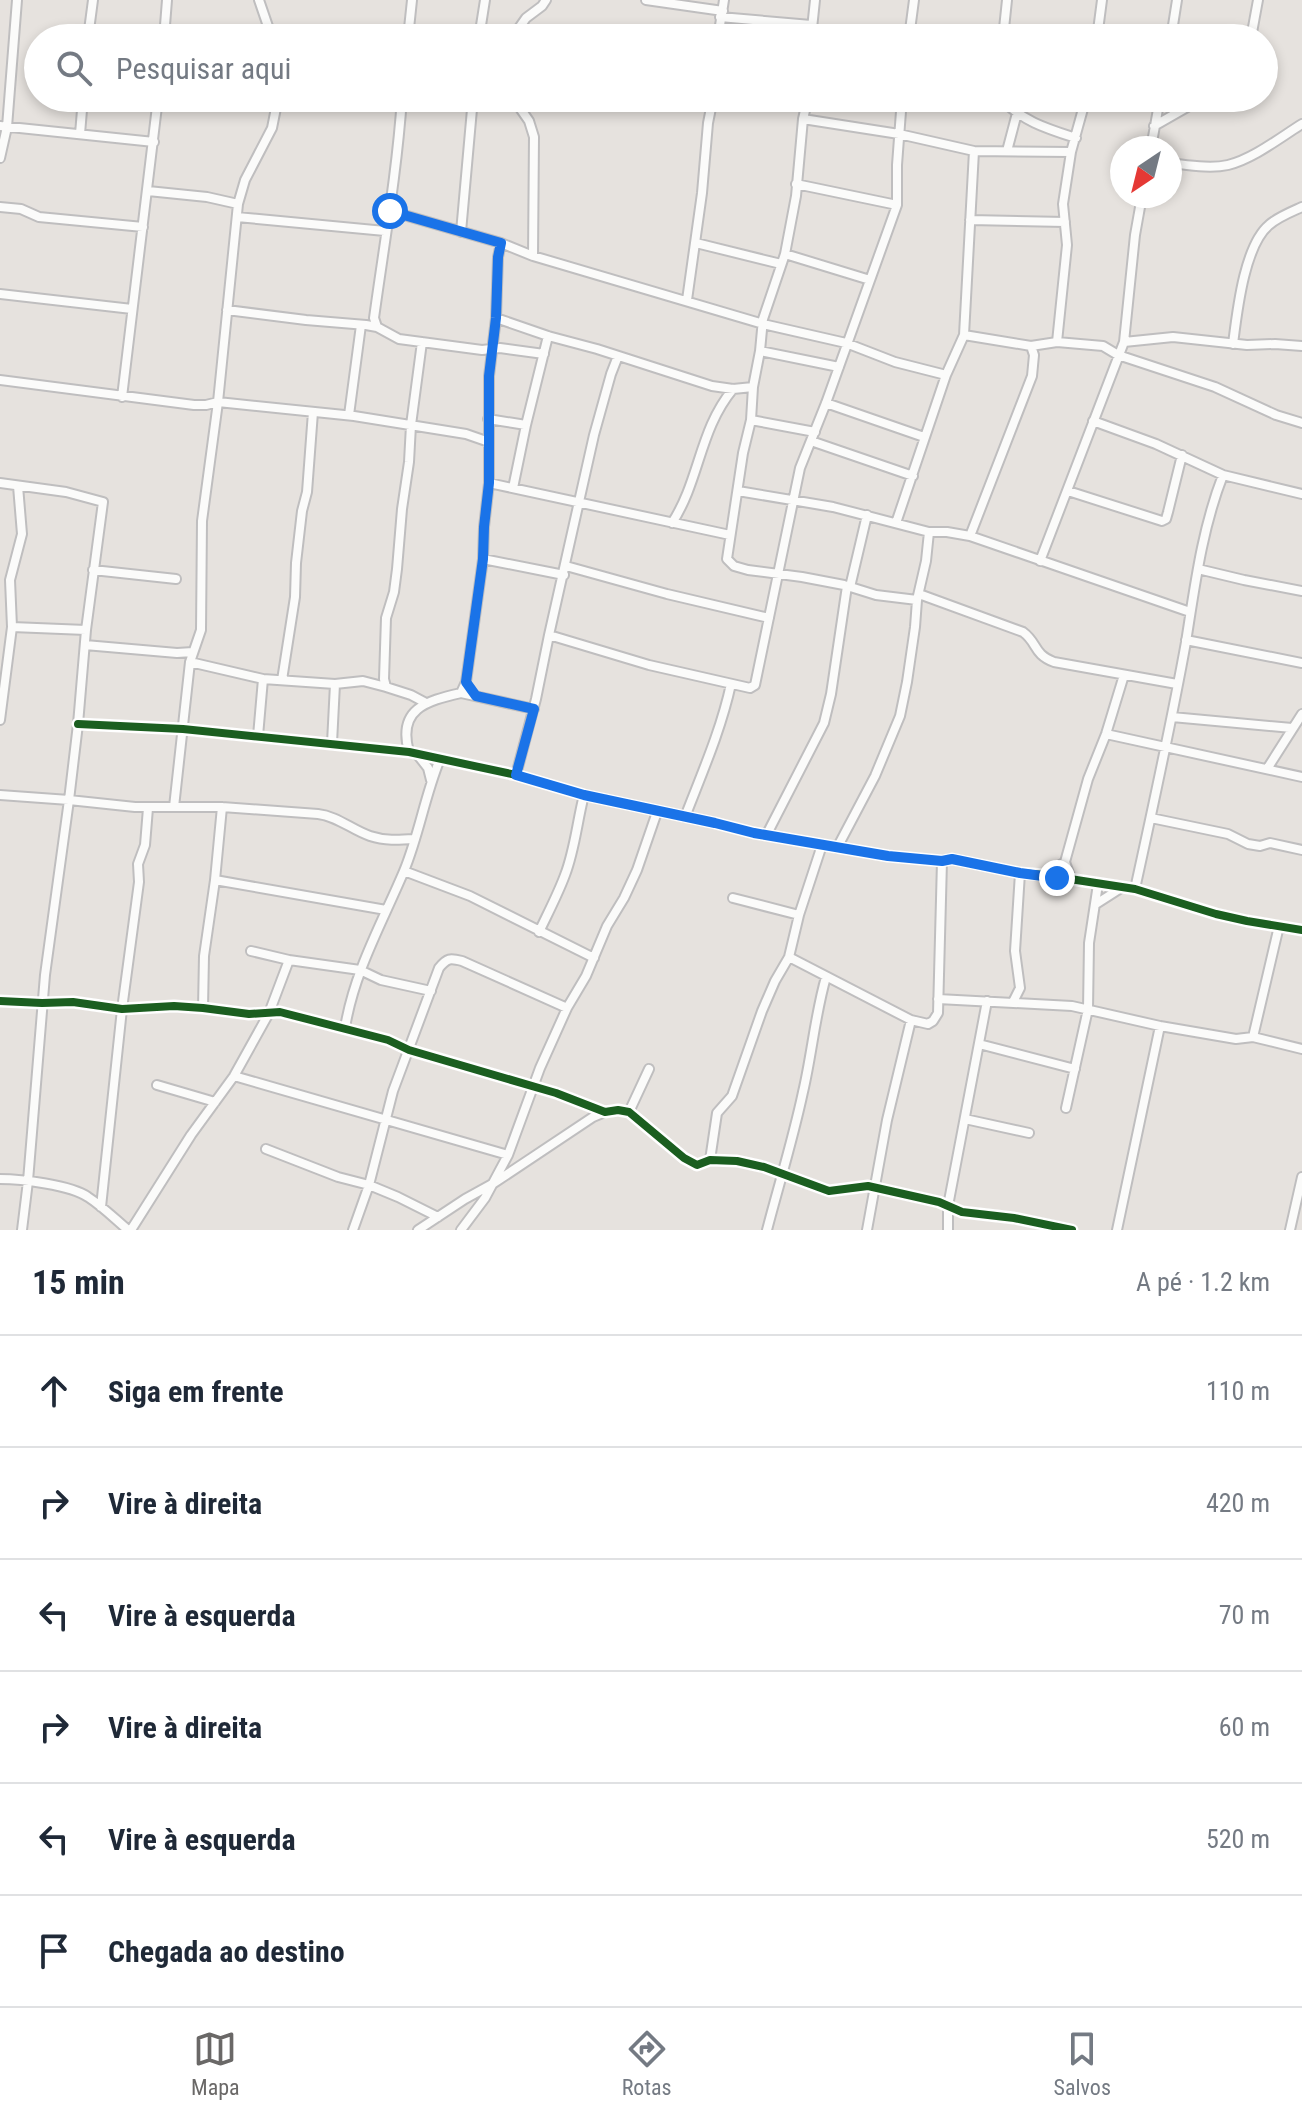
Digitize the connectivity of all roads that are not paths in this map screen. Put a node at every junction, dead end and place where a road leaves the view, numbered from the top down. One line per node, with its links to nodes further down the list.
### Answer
1 (17, 0): 47 (street)
2 (93, 0): 17 (street)
3 (167, 0): 18 (street)
4 (259, 0): 19 (street)
5 (412, 0): 20 (street)
6 (485, 0): 21 (street)
7 (546, 0): 22 (street)
8 (646, 0): 16 (street)
9 (724, 0): 16 (street)
10 (815, 0): 25 (street)
11 (914, 0): 26 (street)
12 (1007, 0): 27 (street)
13 (1102, 0): 28 (street)
14 (1177, 0): 29 (street)
15 (1258, 0): 30 (street)
16 (722, 14): 23 (street); 24 (street)
17 (90, 24)
18 (165, 24)
19 (267, 24)
20 (409, 24)
21 (481, 24)
22 (522, 24)
23 (720, 24)
24 (803, 24)
25 (811, 24)
26 (911, 24)
27 (1004, 24)
28 (1099, 24)
29 (1173, 24)
30 (1254, 24)
31 (82, 112): 48 (street)
32 (157, 112): 52 (street)
33 (275, 112): 60 (street)
34 (401, 112): 65 (street)
35 (472, 112): 71 (street)
36 (523, 112): 75 (street)
37 (710, 112): 73 (street)
38 (805, 112): 44 (street)
39 (901, 112): 49 (street)
40 (1082, 112): 51 (street)
41 (1157, 112): 46 (street)
42 (1178, 112): 46 (street)
43 (1017, 113): 51 (street); 54 (street)
44 (803, 119): 49 (street); 58 (street)
45 (1302, 124): 57 (street)
46 (1154, 126): 50 (street)
47 (3, 127): 48 (street); 56 (street)
48 (80, 134): 52 (street)
49 (899, 134): 53 (street); 61 (street)
50 (1153, 136)
51 (1076, 138): 55 (street)
52 (154, 142): 59 (street)
53 (974, 151): 54 (street); 67 (street)
54 (1007, 151): 55 (street)
55 (1071, 152): 68 (street)
56 (0, 158)
57 (1182, 164)
58 (796, 184): 61 (street); 74 (street)
59 (148, 191): 60 (street); 69 (street)
60 (238, 204): 66 (street)
61 (897, 205): 77 (street)
62 (0, 207): 69 (street)
63 (1302, 207): 91 (street)
64 (1140, 208): 89 (street)
65 (390, 211): 70 (street); 71 (street)
66 (237, 217): 70 (street); 81 (street)
67 (970, 220): 68 (street); 85 (street)
68 (1065, 222): 88 (street)
69 (143, 227): 80 (street)
70 (385, 231): 83 (street)
71 (461, 232): 72 (street)
72 (501, 243): 75 (street); 82 (street)
73 (696, 243): 76 (street); 79 (street)
74 (785, 254): 76 (street); 77 (street)
75 (533, 256): 79 (street)
76 (781, 264): 84 (street)
77 (870, 280): 90 (street)
78 (0, 294): 80 (street)
79 (687, 300): 84 (street)
80 (132, 309): 104 (street)
81 (227, 310): 83 (street); 105 (street)
82 (496, 318): 86 (street); 94 (street)
83 (370, 324): 87 (street); 108 (street)
84 (763, 324): 90 (street); 95 (street)
85 (964, 335): 92 (street); 100 (street)
86 (548, 336): 96 (street); 98 (street)
87 (422, 342): 94 (street); 113 (street)
88 (1057, 342): 92 (street); 97 (street)
89 (1124, 342): 91 (street); 97 (street)
90 (846, 343): 99 (street); 100 (street)
91 (1233, 344): 93 (street)
92 (1031, 346): 136 (street)
93 (1302, 346)
94 (491, 350): 96 (street); 111 (street)
95 (760, 351): 99 (street); 102 (street)
96 (544, 354): 114 (street)
97 (1118, 355): 110 (street); 112 (street)
98 (618, 356): 103 (street); 130 (street)
99 (839, 367): 106 (street)
100 (946, 375): 117 (street)
101 (0, 380): 104 (street)
102 (753, 387): 103 (street); 109 (street)
103 (733, 389): 132 (street)
104 (122, 397): 105 (street)
105 (218, 402): 107 (street); 154 (street)
106 (826, 403): 116 (street); 117 (street)
107 (313, 412): 108 (street); 159 (street)
108 (349, 415): 113 (street)
109 (751, 420): 116 (street); 126 (street)
110 (1093, 421): 119 (street); 127 (street)
111 (488, 423): 114 (street); 115 (street); 118 (street)
112 (1302, 423)
113 (411, 425): 115 (street); 164 (street)
114 (526, 425): 125 (street)
115 (466, 434): 118 (street)
116 (813, 436): 121 (street); 129 (street)
117 (924, 437): 121 (street)
118 (489, 442): 123 (street)
119 (1182, 455): 120 (street); 127 (street)
120 (1223, 475): 128 (street); 139 (street)
121 (913, 476): 133 (street)
122 (0, 483): 124 (street)
123 (489, 483): 125 (street); 137 (street)
124 (18, 486): 140 (street); 149 (street)
125 (513, 488): 130 (street)
126 (738, 491): 129 (street); 135 (street)
127 (1068, 491): 138 (street)
128 (1302, 494)
129 (794, 500): 131 (street); 142 (street)
130 (580, 501): 132 (street); 141 (street)
131 (867, 515): 133 (street); 144 (street)
132 (672, 523): 135 (street)
133 (896, 523): 134 (street)
134 (929, 532): 136 (street); 146 (street)
135 (730, 535): 142 (street)
136 (970, 536): 138 (street)
137 (483, 559): 141 (street); 160 (street)
138 (1040, 561): 147 (street)
139 (1198, 569): 145 (street); 147 (street)
140 (93, 570): 143 (street); 150 (street)
141 (565, 570): 148 (street); 151 (street)
142 (778, 575): 144 (street); 148 (street)
143 (176, 579)
144 (848, 586): 146 (street); 197 (street)
145 (1302, 591)
146 (918, 597): 157 (street); 200 (street)
147 (1190, 612): 152 (street)
148 (769, 618): 162 (street)
149 (12, 627): 150 (street); 169 (street)
150 (86, 630): 153 (street)
151 (549, 635): 162 (street); 170 (street)
152 (1186, 640): 156 (street); 163 (street)
153 (85, 645): 154 (street); 175 (street)
154 (193, 652): 155 (street)
155 (190, 662): 158 (street); 177 (street)
156 (1302, 663)
157 (1124, 675): 163 (street); 178 (street)
158 (263, 679): 159 (street); 179 (street)
159 (282, 680): 161 (street)
160 (466, 682): 165 (street); 167 (street)
161 (335, 684): 164 (street); 180 (street)
162 (731, 684): 195 (street)
163 (1177, 684): 173 (street)
164 (386, 687): 166 (street)
165 (461, 693): 167 (street); 168 (street)
166 (411, 695): 168 (street); 171 (street)
167 (476, 696): 170 (street)
168 (426, 703): 171 (street)
169 (1, 709): 174 (street)
170 (534, 709): 185 (street)
171 (414, 710): 182 (street)
172 (1302, 714): 176 (street)
173 (1172, 717): 176 (street); 181 (street)
174 (0, 720)
175 (78, 724): 177 (street); 190 (street)
176 (1292, 728): 184 (street)
177 (183, 729): 179 (street); 191 (street)
178 (1106, 734): 181 (street); 203 (street)
179 (258, 736): 180 (street)
180 (332, 743): 182 (street)
181 (1165, 748): 184 (street); 196 (street)
182 (413, 753): 183 (street); 187 (street)
183 (440, 759): 185 (street); 187 (street)
184 (1267, 769): 186 (street)
185 (516, 775): 189 (street)
186 (1302, 777)
187 (431, 781): 198 (street)
188 (0, 795): 190 (street)
189 (584, 795): 194 (street); 218 (street)
190 (69, 800): 193 (street); 230 (street)
191 (174, 807): 192 (street); 193 (street)
192 (222, 807): 198 (street); 208 (street)
193 (148, 808): 233 (street)
194 (657, 812): 195 (street); 221 (street)
195 (685, 817): 197 (street)
196 (1151, 818): 201 (street); 211 (street)
197 (767, 834): 199 (street)
198 (415, 839): 204 (street)
199 (822, 845): 200 (street); 215 (street)
200 (837, 848): 202 (street)
201 (1302, 850)
202 (942, 861): 205 (street); 226 (street)
203 (1065, 862): 206 (street); 207 (street)
204 (404, 871): 214 (street); 218 (street)
205 (1020, 873): 206 (street); 229 (street)
206 (1044, 875): 207 (street)
207 (1071, 879): 209 (street)
208 (215, 880): 214 (street); 231 (street)
209 (1098, 884): 210 (street); 213 (street)
210 (1122, 888): 211 (street); 213 (street)
211 (1135, 889): 216 (street)
212 (733, 898): 215 (street)
213 (1096, 904): 234 (street)
214 (386, 910): 223 (street)
215 (799, 915): 220 (street)
216 (1279, 926): 217 (street); 241 (street)
217 (1302, 930)
218 (539, 932): 221 (street)
219 (251, 951): 222 (street)
220 (789, 957): 224 (street); 259 (street)
221 (594, 958): 232 (street)
222 (289, 960): 223 (street); 235 (street)
223 (360, 970): 225 (street); 239 (street)
224 (826, 977): 237 (street); 260 (street)
225 (431, 991): 232 (street); 244 (street)
226 (938, 999): 228 (street); 237 (street)
227 (0, 1001): 230 (street)
228 (987, 1001): 229 (street); 242 (street)
229 (1013, 1002): 234 (street)
230 (42, 1003): 233 (street); 263 (street)
231 (203, 1008): 233 (street); 236 (street)
232 (567, 1008): 249 (street)
233 (122, 1009): 268 (street)
234 (1088, 1009): 238 (street); 246 (street)
235 (269, 1013): 236 (street); 239 (street); 240 (street)
236 (249, 1014): 240 (street)
237 (911, 1020): 266 (street)
238 (1160, 1026): 241 (street); 279 (street)
239 (345, 1028): 244 (street)
240 (259, 1031): 247 (street)
241 (1253, 1037): 243 (street)
242 (979, 1044): 246 (street); 255 (street)
243 (1302, 1049)
244 (409, 1050): 249 (street); 254 (street)
245 (649, 1069): 253 (street)
246 (1075, 1069): 251 (street)
247 (234, 1076): 250 (street); 254 (street)
248 (157, 1085): 250 (street)
249 (533, 1087): 252 (street); 258 (street)
250 (215, 1102): 271 (street)
251 (1066, 1108)
252 (605, 1112): 253 (street); 264 (street)
253 (629, 1112): 259 (street)
254 (385, 1119): 258 (street); 265 (street)
255 (965, 1119): 256 (street); 267 (street)
256 (1029, 1133)
257 (266, 1149): 265 (street)
258 (508, 1155): 264 (street)
259 (710, 1160): 260 (street)
260 (782, 1174): 266 (street); 275 (street)
261 (1302, 1177): 280 (street)
262 (0, 1179): 263 (street)
263 (28, 1181): 268 (street); 270 (street)
264 (494, 1183): 269 (street); 274 (street)
265 (369, 1185): 269 (street); 272 (street)
266 (874, 1187): 267 (street); 276 (street)
267 (948, 1206): 277 (street); 278 (street)
268 (101, 1207): 271 (street)
269 (438, 1217): 273 (street)
270 (22, 1230)
271 (130, 1230)
272 (353, 1230)
273 (418, 1230)
274 (461, 1230)
275 (767, 1230)
276 (867, 1230)
277 (948, 1230)
278 (1072, 1230)
279 (1117, 1230)
280 (1290, 1230)

